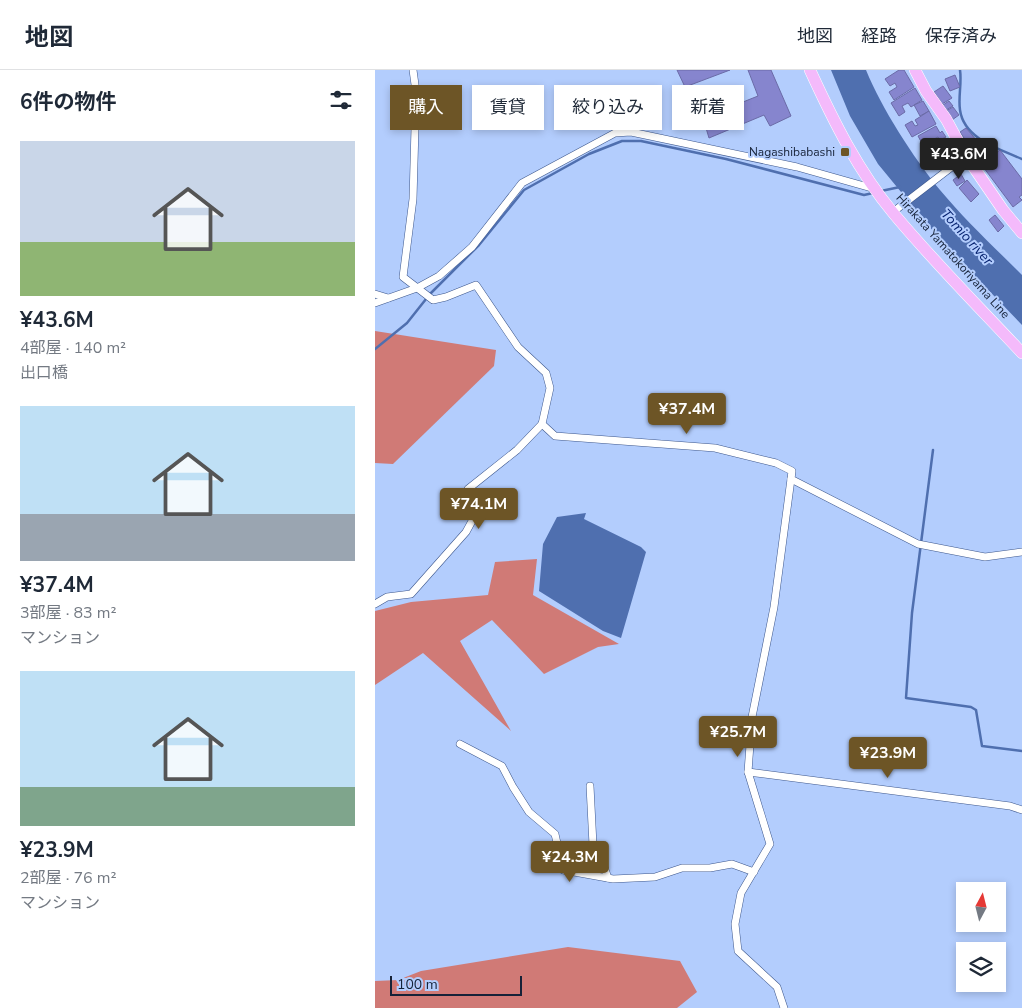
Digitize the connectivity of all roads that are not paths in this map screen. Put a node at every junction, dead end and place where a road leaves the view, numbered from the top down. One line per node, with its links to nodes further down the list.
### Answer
1 (413, 70): 8 (street)
2 (810, 70): 5 (main road, Hirakata Yamatokoriyama Line)
3 (915, 70): 4 (main road)
4 (966, 156): 6 (street); 7 (main road)
5 (877, 190): 6 (main road, Hirakata Yamatokoriyama Line); 8 (street)
6 (897, 210): 12 (main road, Hirakata Yamatokoriyama Line)
7 (1022, 233)
8 (417, 288): 10 (street); 13 (street)
9 (375, 294): 10 (street)
10 (388, 298): 11 (street)
11 (375, 303)
12 (1022, 353)
13 (542, 424): 14 (street); 16 (street)
14 (791, 479): 15 (street); 18 (street)
15 (1022, 552)
16 (375, 604)
17 (460, 744): 22 (street)
18 (748, 772): 20 (street); 21 (street)
19 (590, 786): 22 (street)
20 (1022, 810)
21 (754, 872): 22 (street); 23 (street)
22 (608, 878)
23 (784, 1008)

